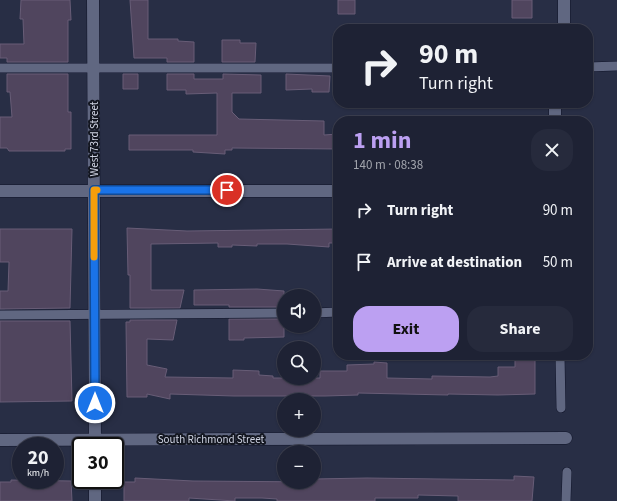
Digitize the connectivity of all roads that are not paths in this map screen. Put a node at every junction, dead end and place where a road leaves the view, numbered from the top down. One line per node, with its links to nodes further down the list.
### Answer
1 (93, 0): 7 (street, West 73rd Street)
2 (564, 0): 3 (street)
3 (564, 24)
4 (617, 66): 5 (lane)
5 (593, 67)
6 (0, 68): 7 (lane)
7 (94, 68): 8 (lane); 9 (street, West 73rd Street)
8 (333, 68)
9 (94, 190): 10 (street); 11 (street); 15 (street, West 73rd Street)
10 (0, 191)
11 (333, 191)
12 (333, 312): 14 (lane)
13 (277, 313): 15 (lane)
14 (321, 313)
15 (95, 314): 16 (lane); 19 (street, West 73rd Street)
16 (0, 315)
17 (560, 360): 18 (lane)
18 (561, 408)
19 (95, 437)
20 (566, 438): 23 (street, South Richmond Street)
21 (0, 440): 22 (street, South Richmond Street)
22 (72, 442)
23 (124, 443)
24 (567, 472): 27 (lane)
25 (95, 489): 26 (street)
26 (96, 501)
27 (566, 501)

